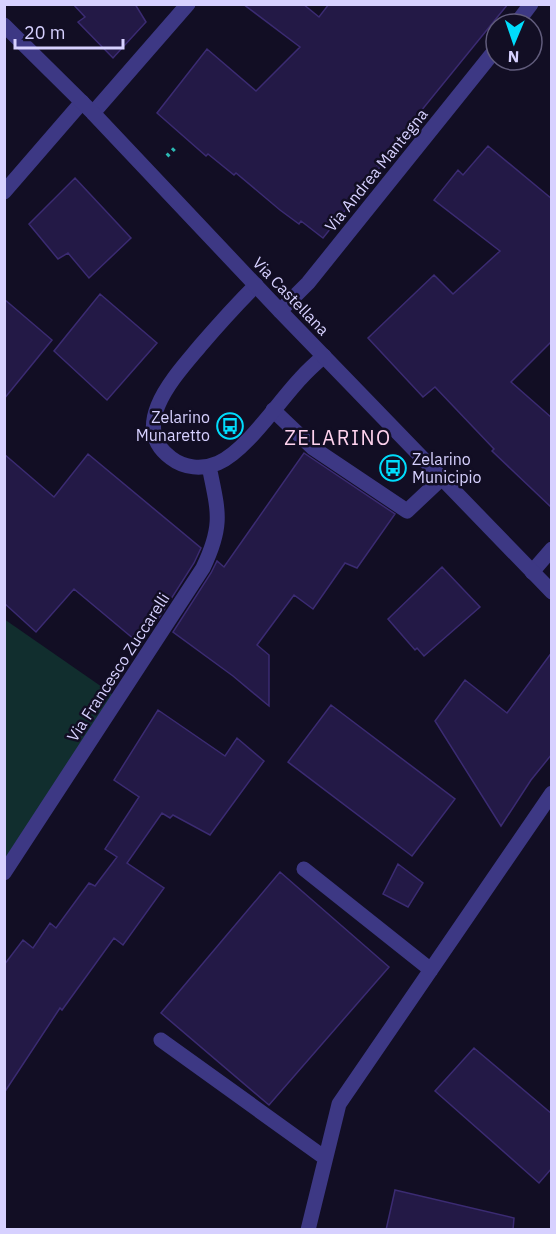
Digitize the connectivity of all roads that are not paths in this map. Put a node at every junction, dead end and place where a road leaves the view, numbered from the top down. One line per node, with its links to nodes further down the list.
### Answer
1 (188, 4): 4 (street)
2 (4, 25): 4 (street, Via Castellana)
3 (484, 64): 7 (street, Via Andrea Mantegna)
4 (87, 107): 5 (street); 6 (street, Via Castellana)
5 (4, 192)
6 (256, 285): 7 (street, Via Castellana); 10 (street)
7 (280, 311): 8 (street, Via Castellana)
8 (324, 356): 9 (street); 11 (street, Via Castellana)
9 (273, 410): 10 (street); 11 (street)
10 (209, 466): 17 (street, Via Francesco Zuccarelli)
11 (442, 478): 13 (street, Via Castellana)
12 (552, 549): 13 (street)
13 (532, 572): 14 (street, Via Castellana)
14 (552, 592)
15 (552, 793): 18 (street)
16 (304, 869): 18 (street)
17 (4, 873)
18 (431, 970): 20 (street)
19 (161, 1040): 20 (street)
20 (325, 1158): 21 (street)
21 (308, 1230)

